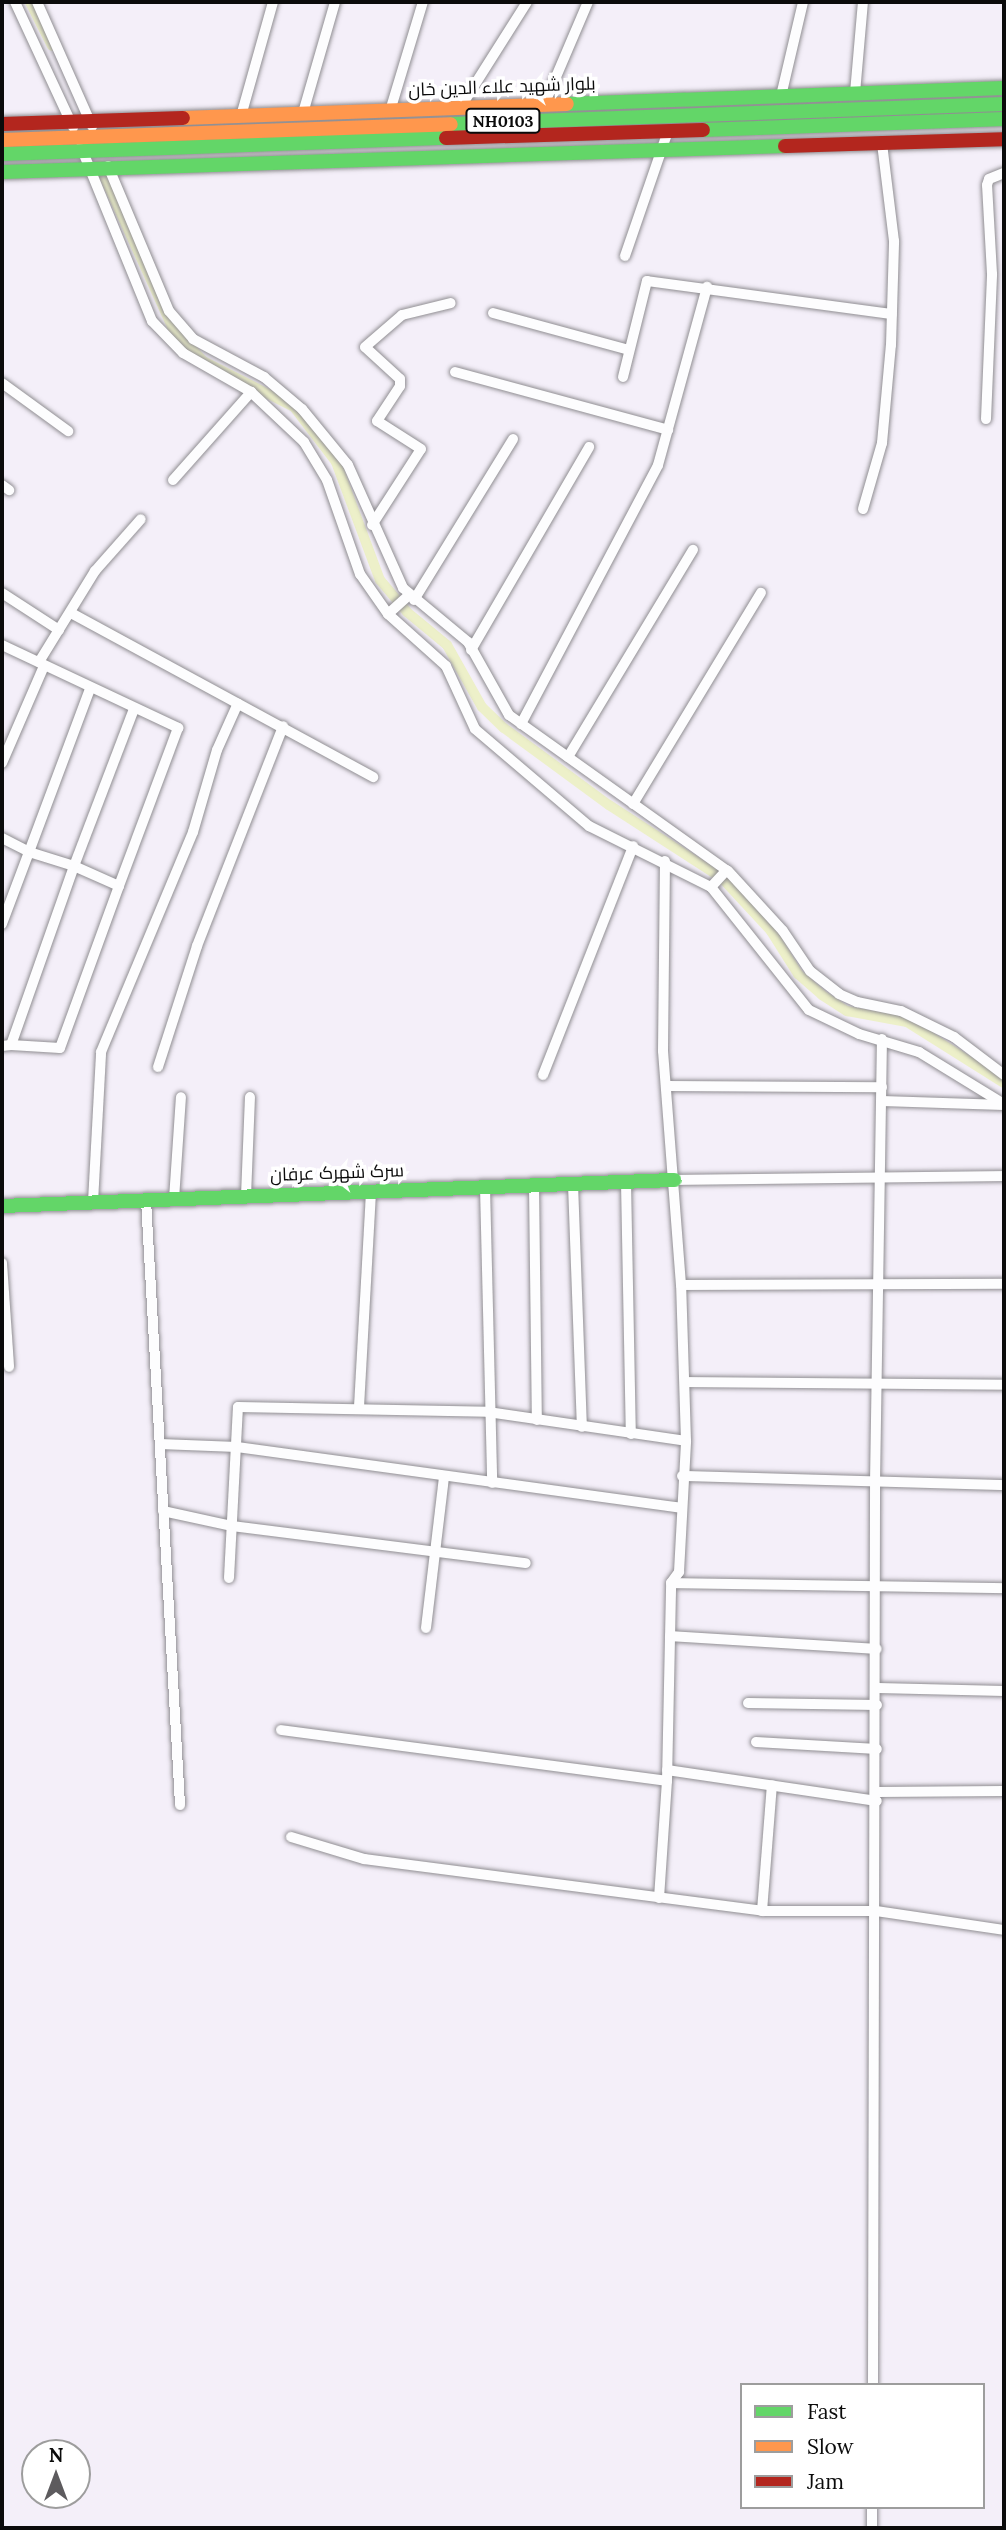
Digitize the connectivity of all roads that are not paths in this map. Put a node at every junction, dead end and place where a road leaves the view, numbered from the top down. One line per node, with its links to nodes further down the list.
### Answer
1 (15, 2): 20 (street)
2 (37, 2): 21 (street)
3 (273, 2): 18 (street)
4 (335, 2): 17 (street)
5 (423, 2): 16 (street)
6 (527, 2): 15 (street)
7 (588, 2): 14 (street)
8 (803, 2): 12 (street)
9 (863, 2): 11 (street)
10 (1004, 88): 11 (main road, بلوار شهید علاء الدین خان)
11 (855, 93): 12 (main road, بلوار شهید علاء الدین خان)
12 (781, 96): 14 (main road, بلوار شهید علاء الدین خان)
13 (1004, 104): 26 (main road, NH0103)
14 (544, 105): 15 (main road, بلوار شهید علاء الدین خان)
15 (460, 108): 16 (main road, بلوار شهید علاء الدین خان)
16 (390, 111): 17 (main road, بلوار شهید علاء الدین خان)
17 (303, 113): 18 (main road, بلوار شهید علاء الدین خان)
18 (241, 116): 21 (main road, بلوار شهید علاء الدین خان)
19 (1004, 119): 23 (main road, NH0103)
20 (70, 121): 21 (main road, بلوار شهید علاء الدین خان); 22 (main road, بلوار شهید علاء الدین خان); 28 (street)
21 (90, 121): 26 (street)
22 (2, 124)
23 (668, 131): 26 (main road, NH0103); 29 (street)
24 (1004, 139): 27 (main road)
25 (2, 140): 28 (main road, NH0103)
26 (99, 143): 28 (main road, NH0103); 31 (street)
27 (882, 143): 29 (main road); 39 (street)
28 (79, 144): 30 (main road, NH0103); 32 (street)
29 (661, 150): 31 (main road); 35 (street)
30 (2, 154)
31 (109, 168): 32 (main road); 53 (street)
32 (89, 169): 33 (main road); 44 (street)
33 (2, 172)
34 (1004, 173): 45 (street)
35 (625, 256)
36 (707, 287): 39 (street); 40 (street); 46 (street)
37 (451, 303): 53 (street)
38 (493, 313): 40 (street)
39 (892, 314): 51 (street)
40 (629, 350): 42 (street)
41 (455, 372): 46 (street)
42 (623, 377)
43 (2, 383): 47 (street)
44 (251, 393): 50 (street); 59 (street)
45 (986, 419)
46 (668, 430): 67 (street)
47 (68, 431)
48 (513, 439): 57 (street)
49 (589, 447): 62 (street)
50 (173, 480)
51 (863, 509)
52 (141, 519): 58 (street)
53 (372, 525): 57 (street)
54 (693, 550): 69 (street)
55 (2, 593): 60 (street)
56 (761, 593): 72 (street)
57 (412, 598): 59 (street); 62 (street)
58 (71, 613): 60 (street); 65 (street)
59 (388, 614): 74 (street)
60 (59, 630): 63 (street)
61 (2, 645): 63 (street)
62 (471, 650): 67 (street)
63 (41, 664): 64 (street); 70 (street)
64 (90, 689): 66 (street); 75 (street)
65 (238, 703): 68 (street); 104 (street)
66 (134, 709): 77 (street); 79 (street)
67 (522, 724): 69 (street)
68 (283, 726): 71 (street); 84 (street)
69 (568, 757): 72 (street)
70 (2, 763)
71 (373, 777)
72 (633, 804): 78 (street)
73 (2, 838): 75 (street)
74 (633, 846): 76 (street); 85 (street)
75 (29, 852): 77 (street); 81 (street)
76 (665, 860): 80 (street); 87 (street)
77 (74, 866): 79 (street); 83 (street)
78 (727, 870): 80 (street); 86 (street)
79 (119, 886): 83 (street)
80 (711, 887): 82 (street)
81 (2, 924)
82 (883, 1039): 88 (street); 92 (street)
83 (6, 1046)
84 (158, 1067)
85 (543, 1075)
86 (1004, 1075)
87 (666, 1086): 88 (street); 95 (street)
88 (882, 1087): 91 (street)
89 (181, 1097): 102 (street)
90 (250, 1097): 101 (street)
91 (882, 1101): 92 (street); 94 (street)
92 (1004, 1104)
93 (1004, 1176): 94 (street)
94 (881, 1177): 95 (street); 109 (street)
95 (674, 1180): 96 (main road, سرک شهرک عرفان); 108 (street)
96 (626, 1182): 97 (main road, سرک شهرک عرفان); 118 (street)
97 (573, 1184): 98 (main road, سرک شهرک عرفان); 117 (street)
98 (534, 1185): 99 (main road, سرک شهرک عرفان); 116 (street)
99 (485, 1187): 100 (main road, سرک شهرک عرفان); 115 (street)
100 (370, 1191): 101 (main road, سرک شهرک عرفان); 114 (street)
101 (246, 1196): 102 (main road, سرک شهرک عرفان)
102 (174, 1199): 103 (main road, سرک شهرک عرفان)
103 (146, 1200): 104 (main road, سرک شهرک عرفان); 120 (street)
104 (93, 1202): 105 (main road, سرک شهرک عرفان)
105 (2, 1206)
106 (2, 1263): 110 (street)
107 (1004, 1284): 109 (street)
108 (681, 1285): 109 (street); 111 (street)
109 (881, 1285): 112 (street)
110 (9, 1367)
111 (685, 1382): 112 (street); 119 (street)
112 (880, 1385): 113 (street); 125 (street)
113 (1004, 1385)
114 (359, 1407): 115 (street); 121 (street)
115 (488, 1412): 116 (street); 124 (street)
116 (537, 1420): 117 (street)
117 (582, 1427): 118 (street)
118 (631, 1434): 119 (street)
119 (686, 1441): 123 (street)
120 (159, 1444): 121 (street); 128 (street)
121 (237, 1447): 122 (street); 129 (street)
122 (444, 1476): 124 (street); 130 (street)
123 (682, 1476): 125 (street); 127 (street)
124 (492, 1483): 127 (street)
125 (875, 1483): 126 (street); 134 (street)
126 (1004, 1485)
127 (681, 1508): 133 (street)
128 (163, 1511): 129 (street); 151 (street)
129 (232, 1526): 130 (street); 132 (street)
130 (436, 1552): 131 (street); 136 (street)
131 (526, 1563)
132 (229, 1578)
133 (671, 1583): 134 (street); 137 (street)
134 (879, 1588): 135 (street); 138 (street)
135 (1004, 1588)
136 (426, 1628)
137 (670, 1636): 138 (street); 146 (street)
138 (877, 1649): 139 (street)
139 (878, 1688): 140 (street); 142 (street)
140 (1004, 1691)
141 (748, 1703): 142 (street)
142 (877, 1705): 145 (street)
143 (281, 1730): 147 (street)
144 (756, 1742): 145 (street)
145 (877, 1749): 150 (street)
146 (667, 1770): 147 (street); 148 (street)
147 (667, 1781): 153 (street)
148 (772, 1785): 150 (street); 154 (street)
149 (1004, 1791): 150 (street)
150 (877, 1796): 155 (street)
151 (180, 1805)
152 (290, 1838): 153 (street)
153 (659, 1898): 154 (street)
154 (762, 1911): 155 (street)
155 (876, 1911): 156 (street); 157 (street)
156 (1004, 1930)
157 (873, 2383)
158 (872, 2509): 159 (street)
159 (872, 2528)

